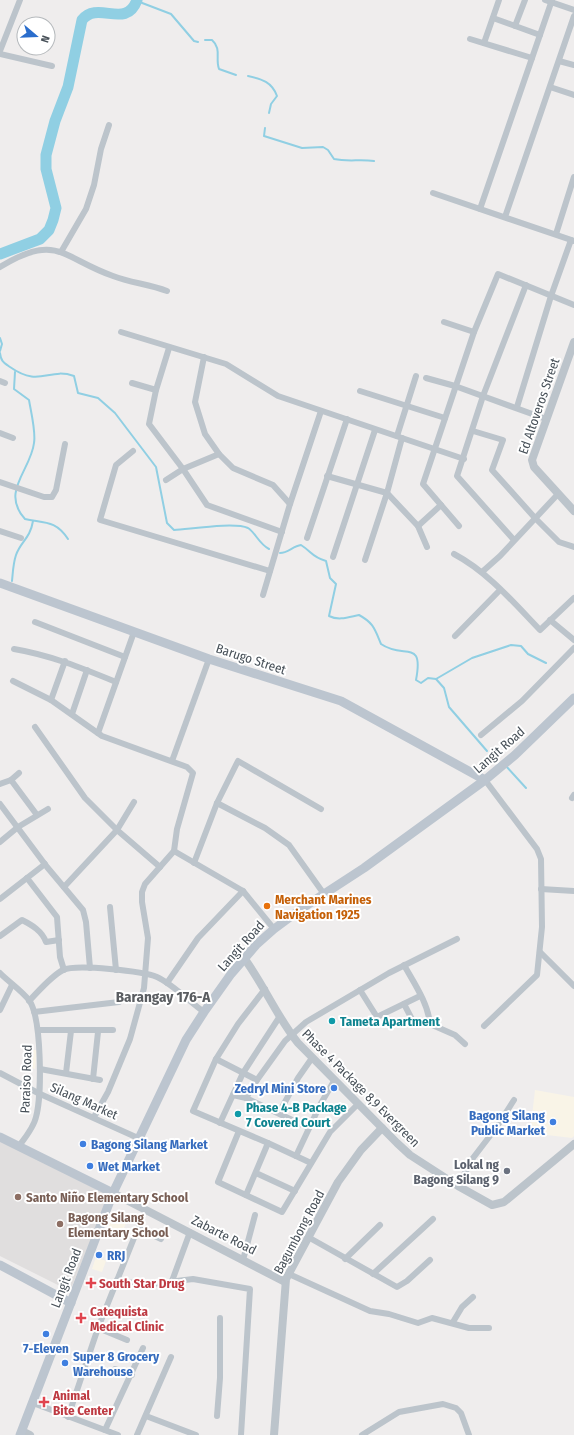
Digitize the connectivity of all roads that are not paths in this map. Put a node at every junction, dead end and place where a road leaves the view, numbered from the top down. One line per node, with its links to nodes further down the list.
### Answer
1 (20, 0): 12 (street)
2 (499, 0): 7 (street)
3 (525, 0): 8 (street)
4 (550, 1): 5 (street); 9 (street)
5 (574, 10)
6 (574, 16): 14 (street)
7 (493, 18): 8 (street); 11 (street)
8 (515, 26): 9 (street)
9 (540, 35): 13 (street)
10 (470, 38): 11 (street)
11 (484, 43): 13 (street)
12 (0, 52): 15 (street)
13 (532, 58): 22 (street)
14 (559, 61): 16 (street); 17 (street)
15 (52, 66)
16 (574, 66)
17 (550, 87): 18 (street); 23 (street)
18 (574, 95)
19 (109, 125): 26 (street)
20 (574, 177): 24 (street)
21 (433, 193): 22 (street)
22 (480, 209): 23 (street)
23 (505, 217): 24 (street)
24 (556, 234): 25 (street)
25 (573, 240): 30 (street)
26 (61, 252): 27 (street); 29 (street)
27 (0, 267)
28 (526, 284): 30 (street); 34 (street); 44 (street)
29 (167, 291)
30 (551, 296): 31 (street); 46 (street)
31 (574, 305)
32 (444, 322): 34 (street)
33 (122, 332): 36 (street)
34 (474, 332): 41 (street)
35 (574, 342): 49 (street, Ed Altoveros Street)
36 (169, 348): 37 (street); 42 (street)
37 (204, 357): 47 (street); 59 (street)
38 (416, 376): 45 (street)
39 (426, 378): 41 (street)
40 (132, 383): 42 (street)
41 (455, 386): 44 (street); 48 (street)
42 (156, 390): 61 (street)
43 (360, 391): 45 (street)
44 (483, 396): 46 (street); 52 (street)
45 (406, 405): 48 (street); 54 (street)
46 (517, 407): 49 (street)
47 (321, 411): 50 (street); 68 (street)
48 (445, 418): 57 (street)
49 (546, 418): 67 (street, Ed Altoveros Street)
50 (347, 419): 51 (street); 62 (street)
51 (375, 430): 54 (street); 65 (street)
52 (473, 431): 60 (street); 71 (street)
53 (0, 433): 55 (street)
54 (400, 437): 57 (street); 66 (street)
55 (12, 438)
56 (65, 444): 64 (street)
57 (434, 448): 60 (street); 69 (street)
58 (133, 451): 84 (street)
59 (219, 454): 61 (street); 68 (street)
60 (464, 459): 78 (street)
61 (183, 469): 63 (street); 75 (street)
62 (327, 476): 65 (street); 77 (street)
63 (166, 480)
64 (0, 482)
65 (357, 485): 66 (street); 82 (street)
66 (387, 493): 72 (street); 83 (street)
67 (558, 494): 70 (street, Ed Altoveros Street); 71 (street)
68 (290, 504): 75 (street)
69 (441, 505): 72 (street); 73 (street)
70 (574, 511)
71 (535, 518): 78 (street); 80 (street)
72 (418, 526): 79 (street)
73 (459, 526)
74 (0, 531): 76 (street)
75 (282, 532): 84 (street)
76 (21, 538)
77 (307, 538)
78 (514, 540): 85 (street)
79 (427, 547)
80 (574, 547)
81 (454, 554): 85 (street)
82 (333, 557)
83 (365, 560)
84 (270, 570): 88 (street)
85 (482, 572): 87 (street)
86 (0, 583): 92 (main road, Barugo Street)
87 (500, 590): 90 (street); 93 (street)
88 (262, 595)
89 (574, 598): 90 (street)
90 (550, 620): 94 (street)
91 (35, 622): 97 (street)
92 (134, 632): 97 (street); 98 (main road, Barugo Street)
93 (455, 636)
94 (574, 640)
95 (574, 648): 108 (street)
96 (14, 649): 99 (street)
97 (125, 657): 102 (street)
98 (209, 659): 109 (street); 112 (main road, Barugo Street)
99 (65, 661): 100 (street); 104 (street)
100 (87, 670): 102 (street); 105 (street)
101 (13, 681): 104 (street)
102 (116, 682): 107 (street)
103 (574, 698): 112 (main road, Langit Road)
104 (51, 700): 105 (street)
105 (72, 714): 107 (street)
106 (35, 727): 121 (street)
107 (98, 733): 109 (street)
108 (481, 735)
109 (172, 761): 123 (street)
110 (19, 773): 111 (street)
111 (11, 780): 113 (street); 119 (street)
112 (486, 780): 129 (street); 132 (main road, Langit Road)
113 (0, 784)
114 (134, 802): 121 (street)
115 (0, 804): 120 (street)
116 (217, 804): 118 (street); 124 (street); 132 (street)
117 (48, 809): 119 (street)
118 (321, 809)
119 (37, 815): 120 (street)
120 (18, 827): 122 (street); 125 (street)
121 (117, 830): 126 (street); 128 (street)
122 (0, 842)
123 (174, 851): 124 (street); 126 (street)
124 (194, 863): 130 (street)
125 (45, 864): 127 (street); 128 (street)
126 (160, 867): 146 (street)
127 (27, 878): 133 (street); 138 (street)
128 (64, 887): 142 (street)
129 (540, 890): 131 (street); 139 (street)
130 (243, 891): 135 (street); 147 (street)
131 (574, 891)
132 (324, 894): 135 (main road, Langit Road)
133 (0, 899)
134 (110, 907): 144 (street)
135 (274, 929): 140 (main road, Langit Road)
136 (0, 936): 138 (street)
137 (457, 939): 141 (street)
138 (59, 940): 143 (street)
139 (540, 952): 149 (street); 161 (street)
140 (244, 958): 150 (street, Phase 4 Package 8,9 Evergreen); 158 (main road, Langit Road)
141 (404, 965): 151 (street); 152 (street)
142 (90, 968): 143 (street); 144 (street)
143 (64, 970): 153 (street)
144 (116, 970): 146 (street)
145 (0, 973): 148 (street, Paraiso Road)
146 (146, 974): 147 (street); 184 (street)
147 (167, 983): 158 (street)
148 (12, 985): 153 (street, Paraiso Road); 156 (street)
149 (574, 986)
150 (265, 989): 159 (street, Phase 4 Package 8,9 Evergreen); 169 (street)
151 (360, 990): 155 (street); 166 (street)
152 (420, 996): 155 (street); 167 (street)
153 (29, 1000): 157 (street, Paraiso Road)
154 (119, 1002): 157 (street)
155 (404, 1004): 160 (street)
156 (0, 1009)
157 (34, 1012): 162 (street, Paraiso Road)
158 (204, 1012): 190 (main road, Langit Road)
159 (280, 1016): 166 (street, Phase 4 Package 8,9 Evergreen); 173 (street)
160 (414, 1023)
161 (484, 1026)
162 (38, 1030): 164 (street); 170 (street, Paraiso Road)
163 (113, 1030): 165 (street)
164 (71, 1031): 165 (street); 172 (street)
165 (98, 1032): 174 (street)
166 (291, 1034): 168 (street, Phase 4 Package 8,9 Evergreen); 176 (street)
167 (465, 1044)
168 (312, 1058): 177 (street, Phase 4 Package 8,9 Evergreen); 183 (street)
169 (216, 1059): 173 (street); 185 (street)
170 (40, 1069): 172 (street); 178 (street, Paraiso Road)
171 (0, 1073): 178 (street, Silang Market)
172 (66, 1073): 174 (street)
173 (243, 1073): 176 (street); 179 (street)
174 (93, 1079): 175 (street)
175 (100, 1080)
176 (257, 1080): 180 (street)
177 (334, 1081): 182 (street, Phase 4 Package 8,9 Evergreen); 186 (street)
178 (38, 1093): 184 (street, Silang Market); 193 (street, Paraiso Road)
179 (233, 1095): 180 (street); 185 (street)
180 (246, 1098): 183 (street)
181 (514, 1100): 197 (street)
182 (358, 1104): 187 (street, Phase 4 Package 8,9 Evergreen); 195 (street)
183 (279, 1114): 186 (street)
184 (94, 1117): 190 (street, Silang Market)
185 (220, 1123): 188 (street)
186 (309, 1128): 194 (street)
187 (382, 1128): 197 (street, Phase 4 Package 8,9 Evergreen); 205 (street, Bagumbong Road)
188 (239, 1131): 191 (street); 200 (street)
189 (0, 1137): 193 (main road, Zabarte Road)
190 (138, 1138): 199 (main road, Langit Road)
191 (268, 1143): 194 (street); 196 (street)
192 (574, 1144): 197 (street, Phase 4 Package 8,9 Evergreen)
193 (19, 1146): 199 (main road, Zabarte Road)
194 (296, 1156): 195 (street)
195 (311, 1163): 198 (street)
196 (256, 1173): 198 (street); 200 (street)
197 (458, 1186)
198 (295, 1190): 200 (street)
199 (113, 1193): 204 (street, Zabarte Road); 217 (main road, Langit Road)
200 (246, 1195)
201 (255, 1215): 208 (street)
202 (434, 1219): 212 (street)
203 (380, 1225): 207 (street)
204 (190, 1232): 208 (street, Zabarte Road); 214 (street)
205 (308, 1237): 207 (street); 211 (street, Bagumbong Road)
206 (161, 1239): 213 (street)
207 (345, 1259): 212 (street)
208 (244, 1260): 215 (street, Zabarte Road)
209 (430, 1260): 212 (street)
210 (0, 1265): 217 (main road)
211 (289, 1274): 215 (street, Bagumbong Road); 219 (street)
212 (373, 1274)
213 (117, 1280): 214 (street); 220 (street)
214 (172, 1281): 237 (street)
215 (285, 1282): 238 (street, Bagumbong Road)
216 (473, 1297): 219 (street)
217 (71, 1303): 227 (main road, Langit Road)
218 (220, 1318): 229 (street)
219 (453, 1322): 221 (street)
220 (98, 1328): 222 (street); 230 (street)
221 (489, 1328)
222 (127, 1340)
223 (143, 1348): 226 (street)
224 (171, 1357): 228 (street)
225 (115, 1369): 226 (street)
226 (132, 1375): 231 (street)
227 (33, 1403): 230 (street); 232 (main road, Langit Road)
228 (146, 1416): 235 (street); 236 (street)
229 (217, 1416)
230 (68, 1417): 231 (street)
231 (105, 1430): 234 (street)
232 (24, 1434)
233 (363, 1434): 239 (street)
234 (118, 1435)
235 (137, 1435)
236 (196, 1435)
237 (242, 1435)
238 (274, 1435)
239 (469, 1435)

